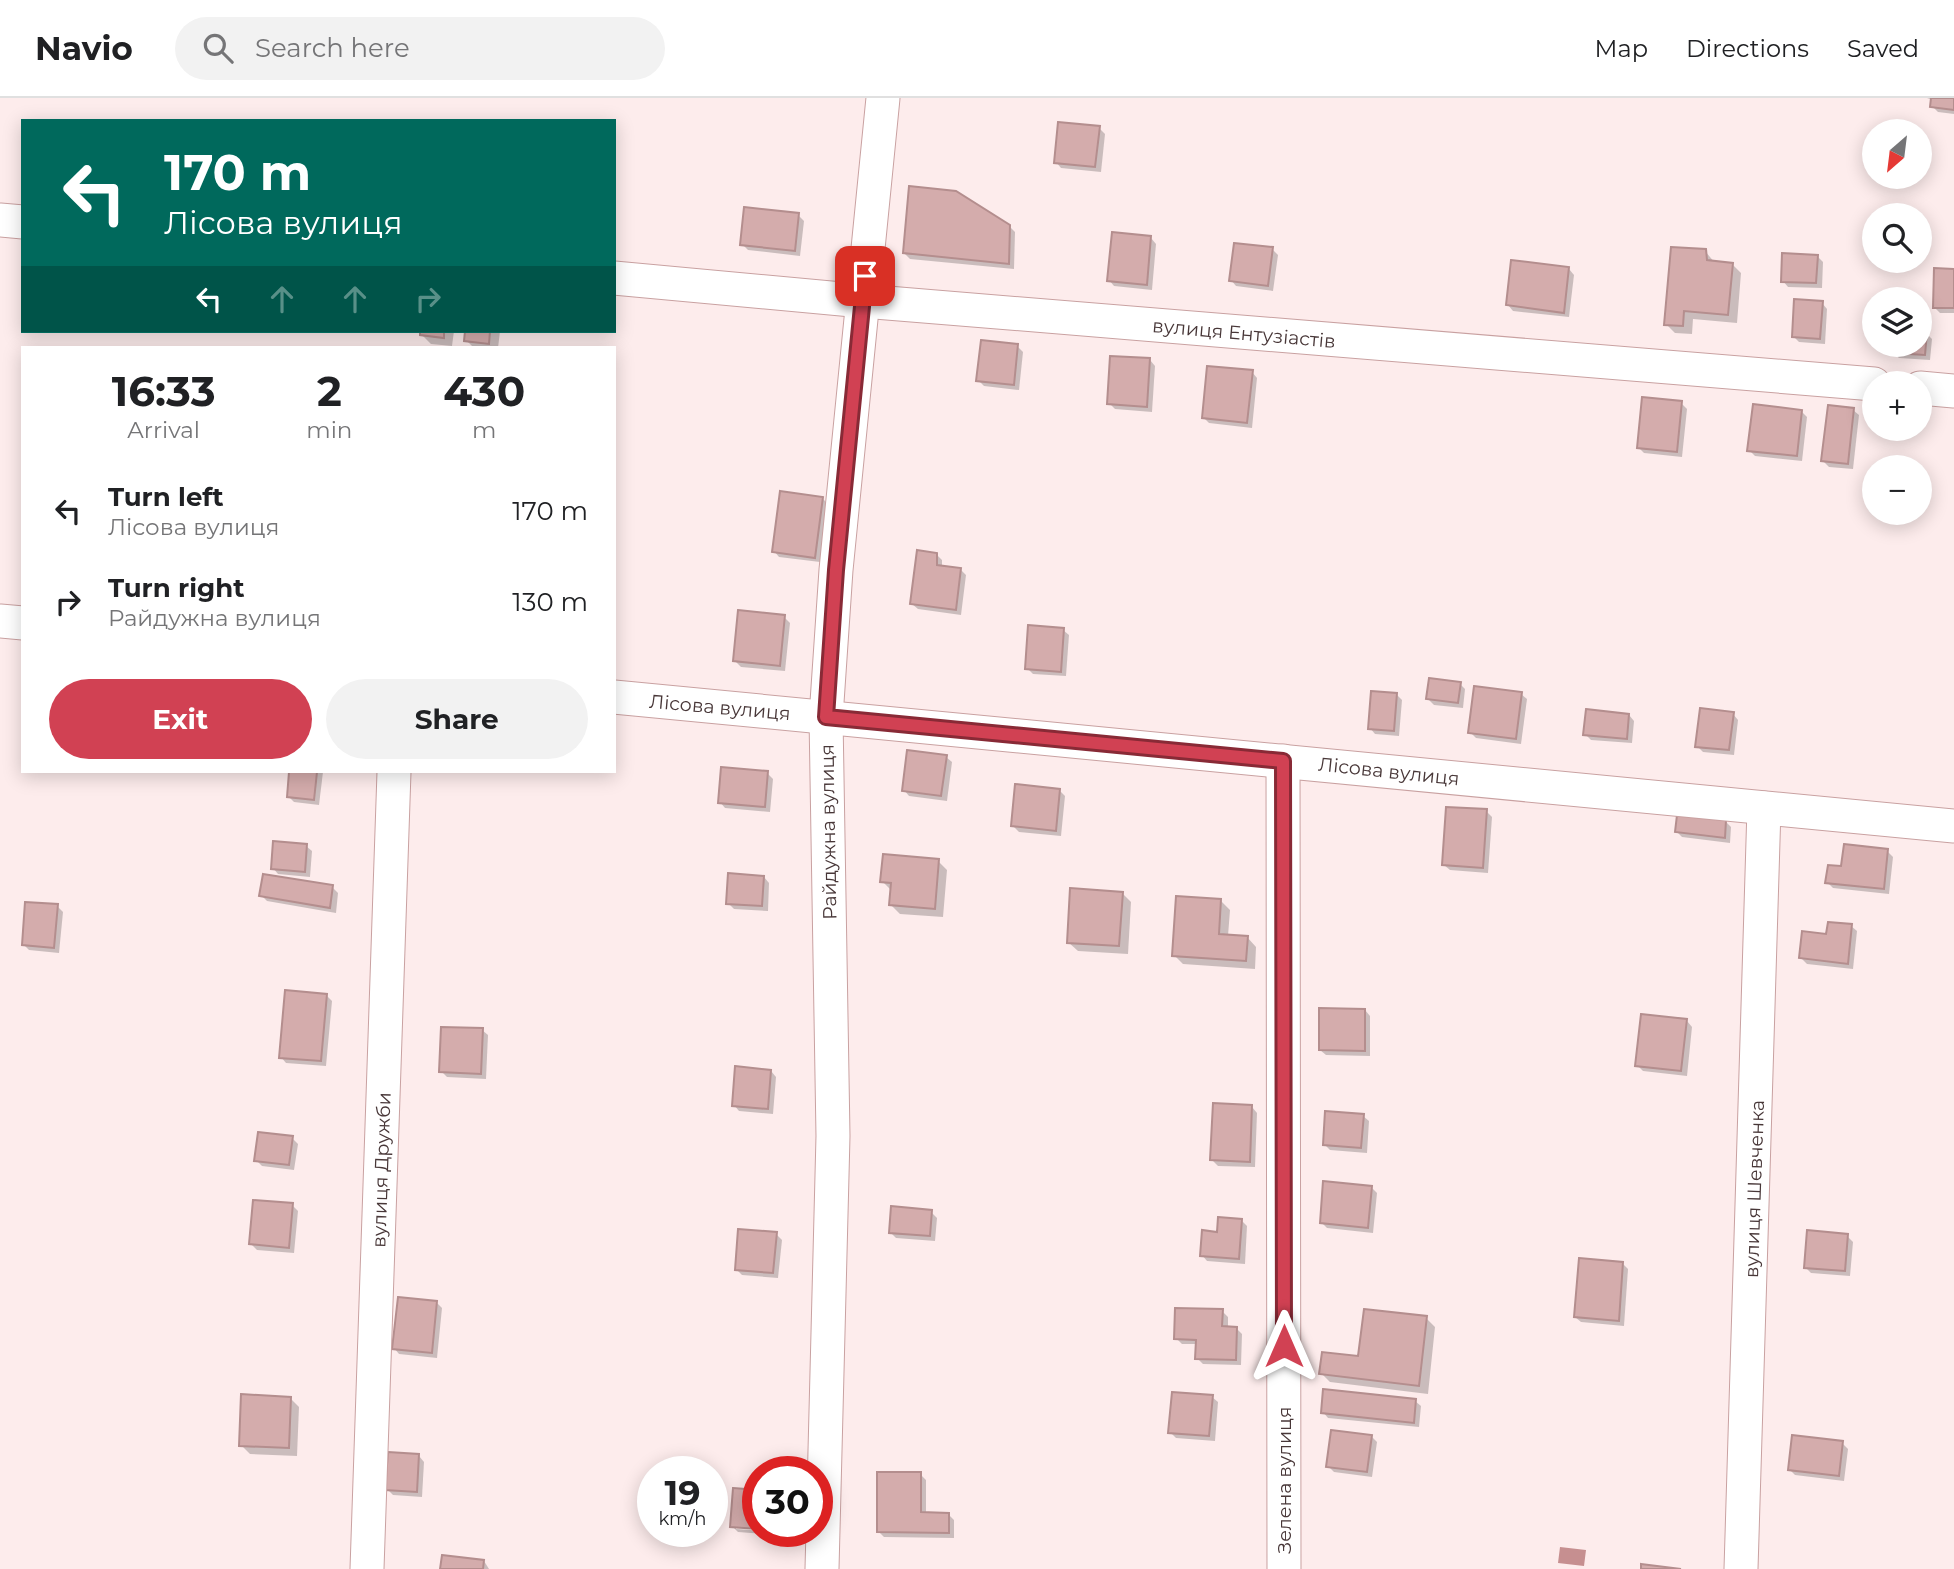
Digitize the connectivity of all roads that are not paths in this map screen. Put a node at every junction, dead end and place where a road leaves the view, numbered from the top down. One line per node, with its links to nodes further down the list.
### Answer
1 (883, 98): 5 (street, Райдужна вулиця)
2 (0, 220): 3 (street)
3 (21, 222)
4 (616, 278): 5 (street, вулиця Ентузіастів)
5 (863, 301): 6 (street, вулиця Ентузіастів); 12 (street, Райдужна вулиця)
6 (1862, 383)
7 (1932, 389): 8 (street)
8 (1954, 391)
9 (0, 621): 10 (street)
10 (21, 623)
11 (616, 697): 12 (street, Лісова вулиця)
12 (826, 717): 13 (street, Лісова вулиця); 18 (street, Райдужна вулиця)
13 (1283, 761): 15 (street, Лісова вулиця); 19 (street, Зелена вулиця)
14 (394, 773): 17 (street, вулиця Дружби)
15 (1764, 808): 16 (street, Лісова вулиця); 20 (street, вулиця Шевченка)
16 (1954, 826)
17 (367, 1569)
18 (822, 1569)
19 (1284, 1569)
20 (1741, 1569)

